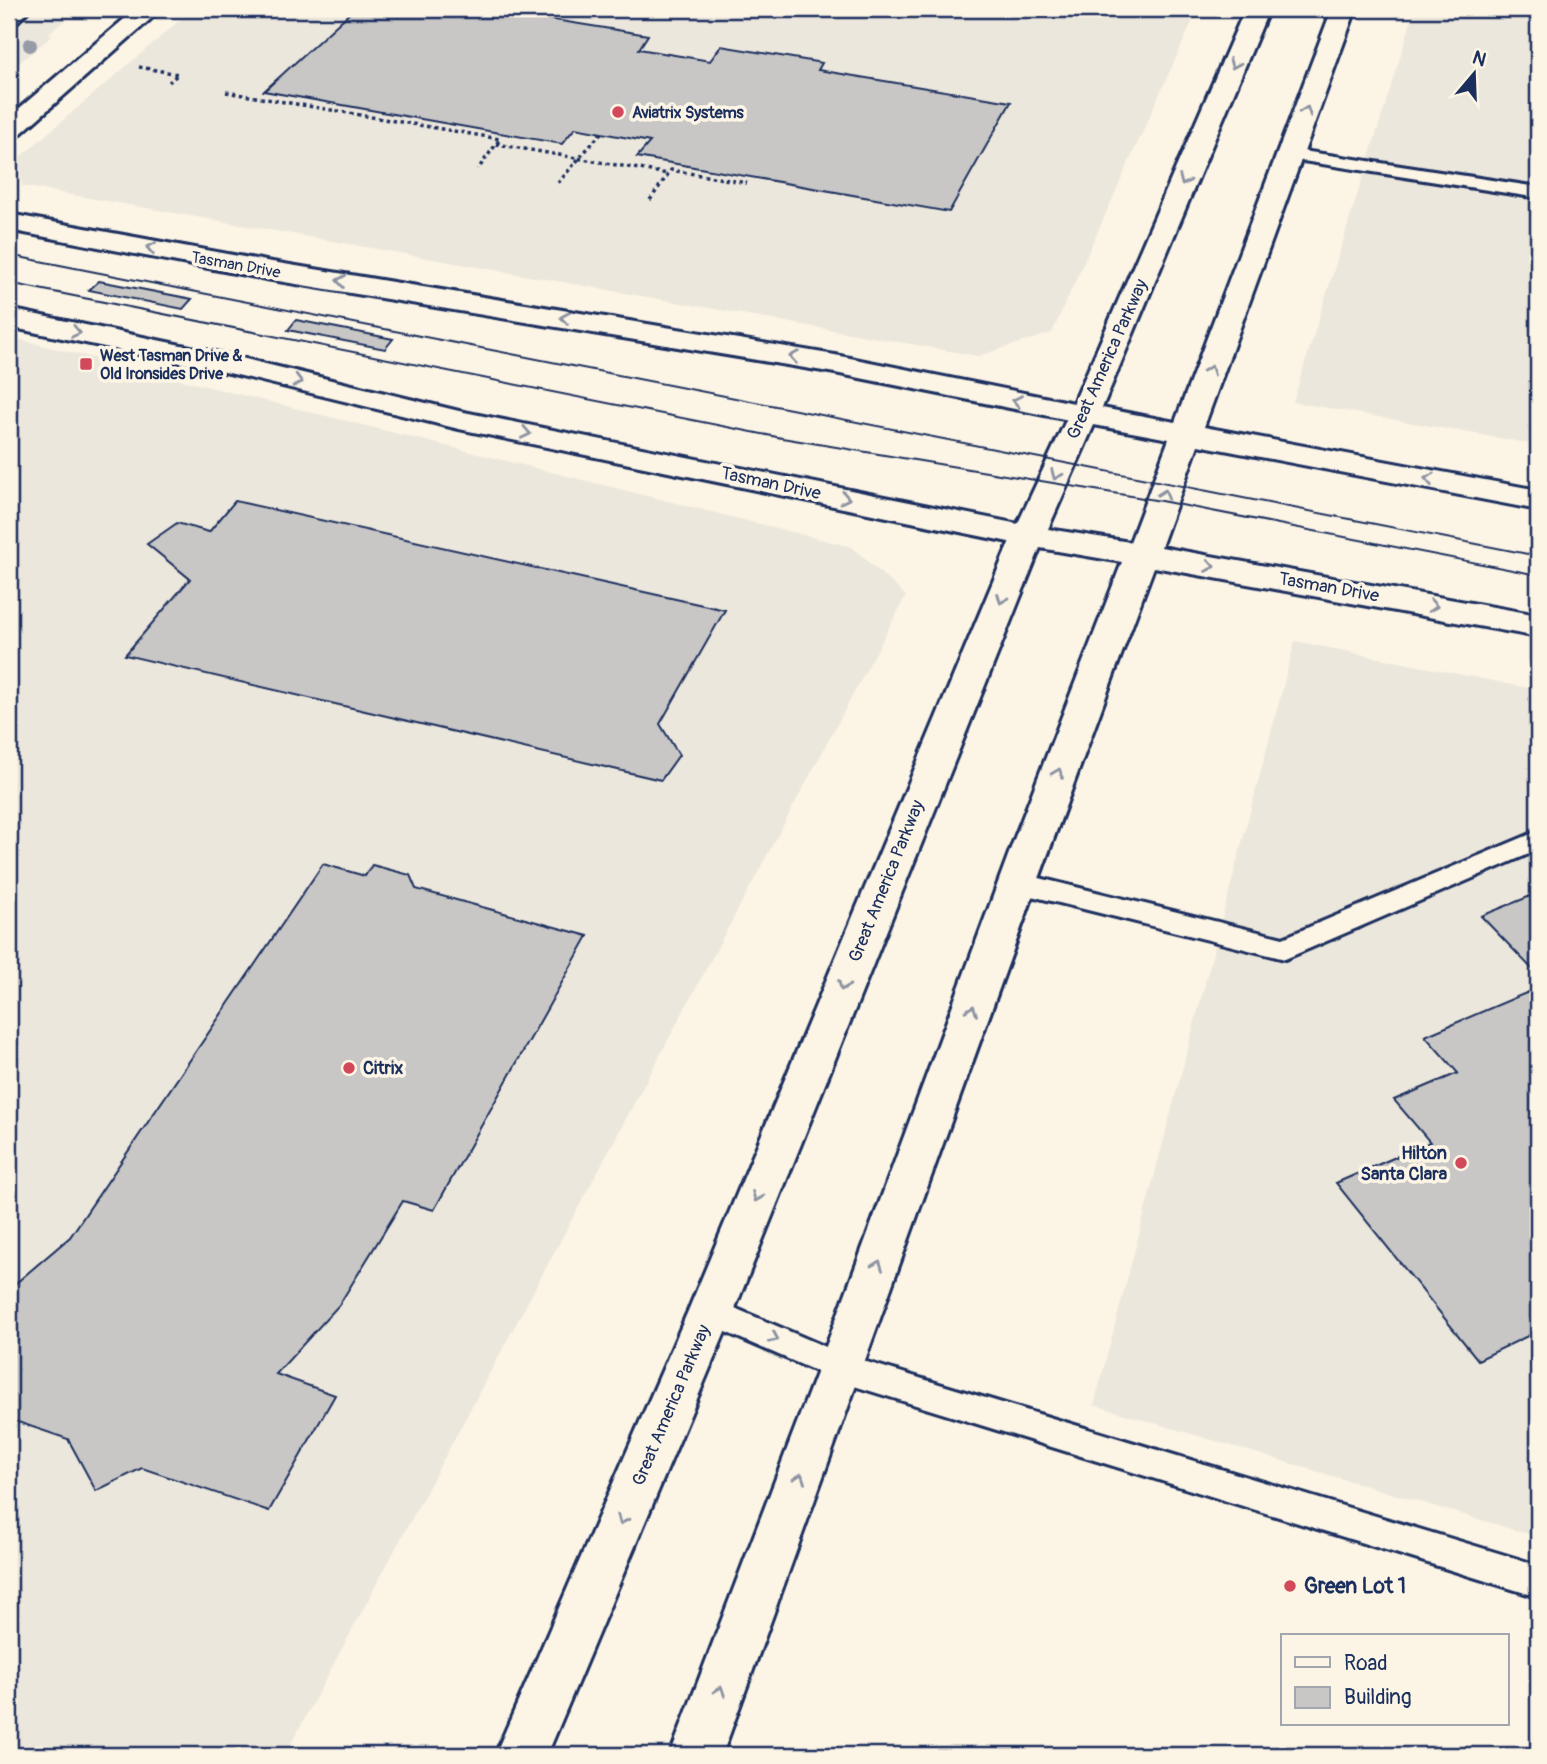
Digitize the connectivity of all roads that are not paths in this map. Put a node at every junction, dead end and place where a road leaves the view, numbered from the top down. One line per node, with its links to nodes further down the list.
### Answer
1 (22, 9): 5 (lane)
2 (150, 9): 6 (main road)
3 (1257, 9): 11 (main road, Great America Parkway, one-way to 11)
4 (1344, 9): 7 (main road, one-way to 4)
5 (9, 20)
6 (9, 130)
7 (1290, 154): 8 (lane); 12 (main road, one-way to 7)
8 (1538, 193)
9 (9, 222): 11 (main road, Tasman Drive, one-way to 9)
10 (9, 318): 14 (main road, Tasman Drive, one-way to 14)
11 (1084, 414): 12 (main road, Tasman Drive); 14 (main road, Great America Parkway, one-way to 14)
12 (1186, 434): 13 (main road, Tasman Drive, one-way to 12); 15 (main road, one-way to 12)
13 (1538, 500)
14 (1028, 536): 15 (main road, Tasman Drive); 19 (main road, Great America Parkway, one-way to 19)
15 (1142, 554): 16 (main road, Tasman Drive, one-way to 16); 18 (main road, one-way to 15)
16 (1538, 626)
17 (1538, 840): 18 (lane)
18 (1019, 883): 20 (main road, one-way to 18)
19 (711, 1311): 20 (lane, one-way to 20); 22 (main road, Great America Parkway, one-way to 22)
20 (841, 1368): 21 (lane); 23 (main road, one-way to 20)
21 (1538, 1581)
22 (521, 1755)
23 (696, 1755)

